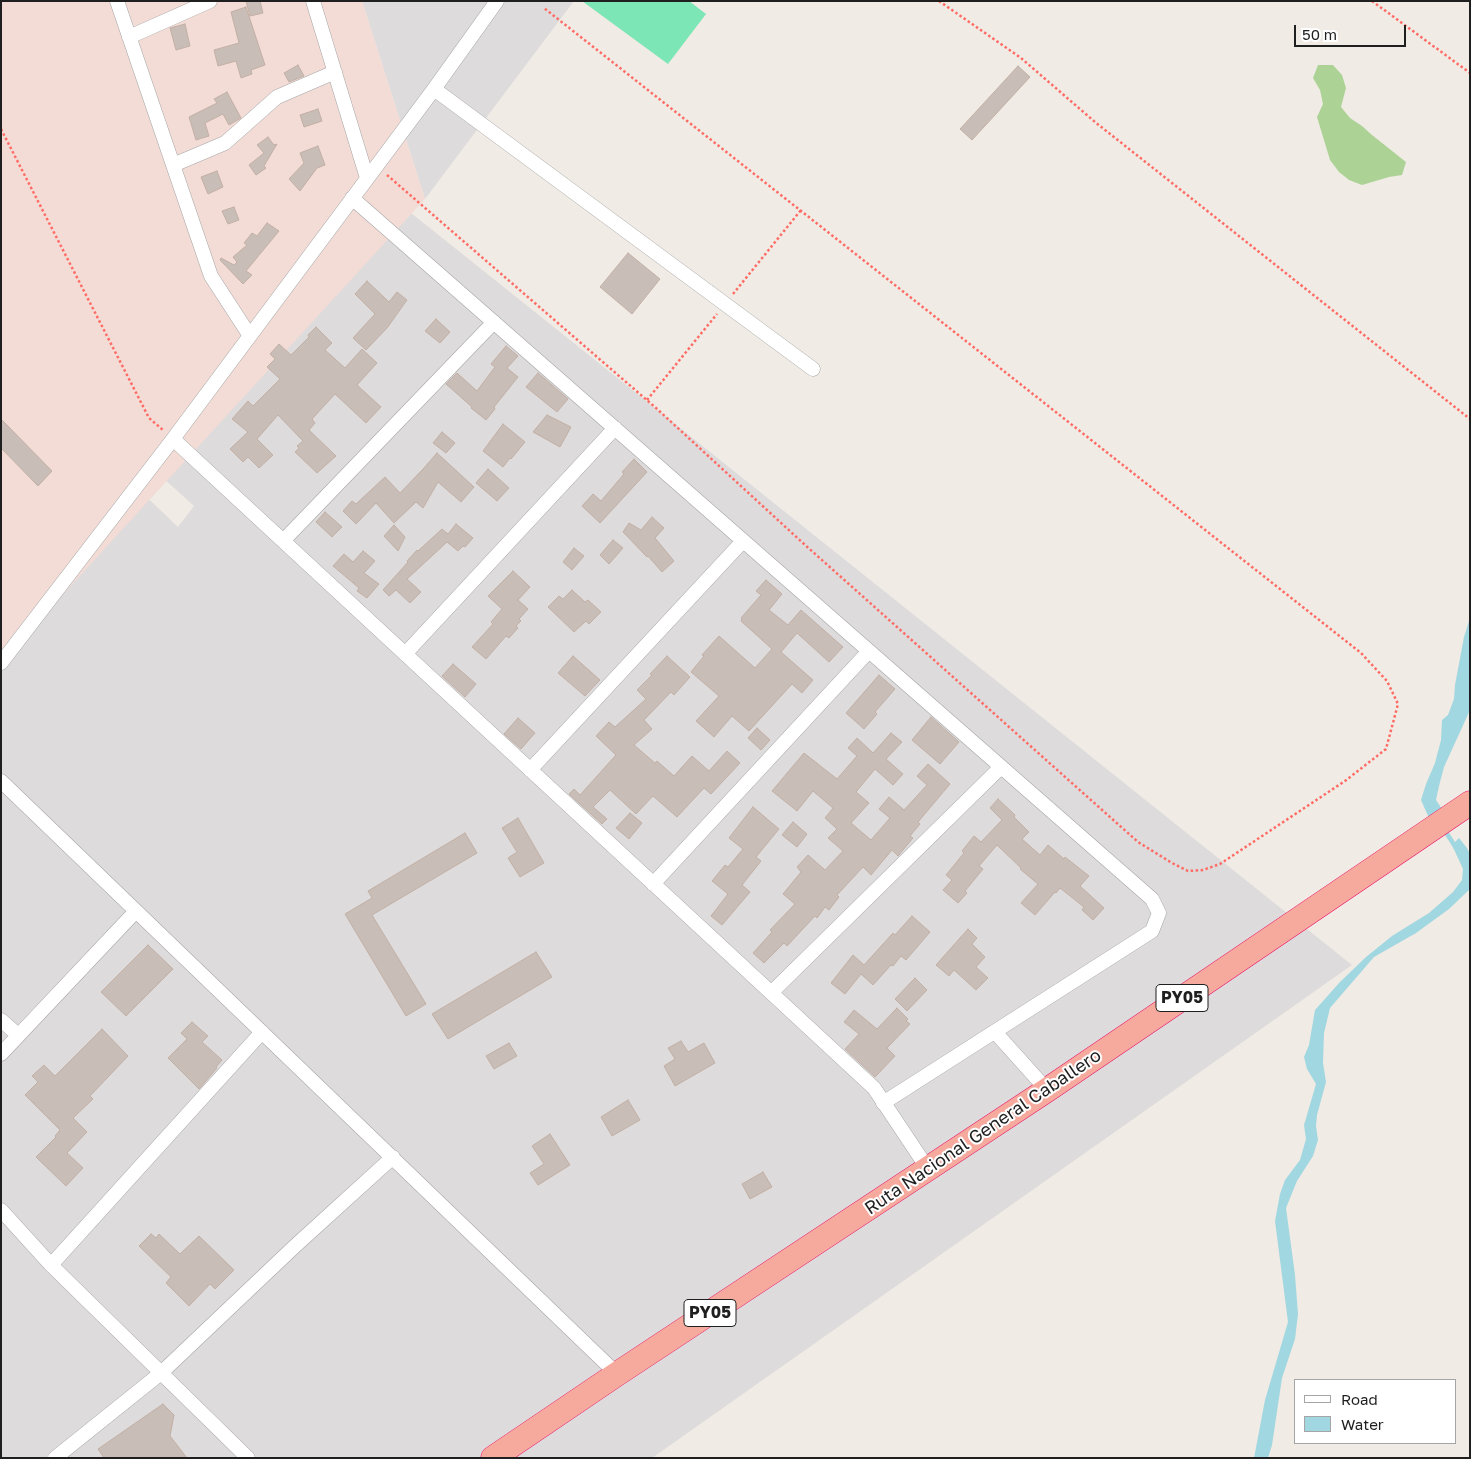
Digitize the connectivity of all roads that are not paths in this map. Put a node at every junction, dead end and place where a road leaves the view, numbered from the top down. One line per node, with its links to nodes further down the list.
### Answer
1 (117, 1): 5 (street)
2 (210, 1): 5 (street)
3 (313, 1): 6 (street)
4 (497, 1): 7 (street)
5 (129, 38): 8 (street)
6 (335, 72): 8 (street); 9 (street)
7 (434, 89): 9 (street); 13 (street)
8 (173, 165): 12 (street)
9 (367, 178): 10 (street)
10 (352, 198): 11 (street); 12 (street)
11 (494, 322): 14 (street); 17 (street)
12 (250, 336): 15 (street)
13 (813, 369)
14 (614, 428): 16 (street); 19 (street)
15 (173, 439): 17 (street); 20 (street)
16 (743, 541): 18 (street); 22 (street)
17 (283, 542): 19 (street)
18 (869, 651): 21 (street); 25 (street)
19 (405, 654): 22 (street)
20 (1, 663)
21 (1001, 767): 27 (street); 30 (street)
22 (530, 770): 25 (street)
23 (1, 781): 26 (street)
24 (1470, 802): 33 (highway, Ruta Nacional General Caballero / PY05)
25 (653, 884): 27 (street)
26 (136, 910): 29 (street); 31 (street)
27 (771, 993): 34 (street)
28 (1, 1020): 31 (street)
29 (262, 1032): 35 (street); 38 (street)
30 (995, 1032): 33 (street); 34 (street)
31 (18, 1035): 32 (street)
32 (1, 1054)
33 (1047, 1090): 36 (highway, Ruta Nacional General Caballero / PY05)
34 (883, 1103): 36 (street)
35 (393, 1157): 39 (street); 40 (street)
36 (928, 1169): 40 (highway, Ruta Nacional General Caballero / PY05)
37 (1, 1210): 38 (street)
38 (51, 1265): 39 (street)
39 (161, 1373): 41 (street); 42 (street)
40 (617, 1374): 43 (highway, Ruta Nacional General Caballero / PY05)
41 (55, 1458)
42 (248, 1458)
43 (493, 1458)

